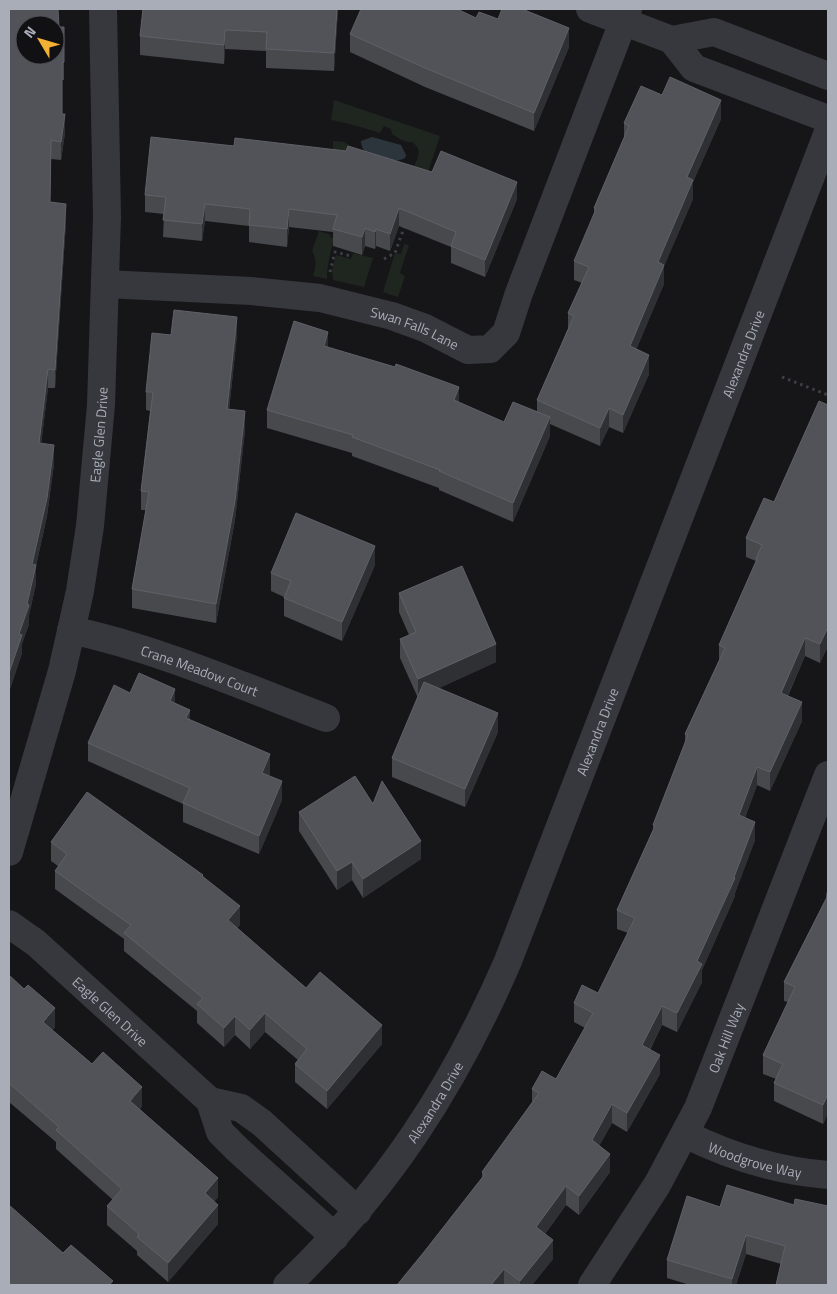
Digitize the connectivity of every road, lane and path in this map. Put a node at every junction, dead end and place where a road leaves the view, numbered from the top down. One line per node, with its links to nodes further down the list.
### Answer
1 (103, 9): 13 (street, Eagle Glen Drive)
2 (590, 9): 3 (street)
3 (626, 15): 4 (street); 14 (street, Swan Falls Lane)
4 (672, 40): 5 (street); 7 (street)
5 (763, 51): 6 (street); 7 (street)
6 (828, 76)
7 (748, 88): 8 (street)
8 (828, 119)
9 (828, 132): 27 (street, Alexandra Drive)
10 (407, 218): 12 (path)
11 (351, 256): 14 (path)
12 (384, 259)
13 (105, 284): 14 (street, Swan Falls Lane); 17 (street, Eagle Glen Drive)
14 (323, 299)
15 (782, 377): 16 (path)
16 (828, 394)
17 (71, 630): 18 (street, Crane Meadow Court); 20 (street, Eagle Glen Drive)
18 (326, 718)
19 (828, 775): 23 (street, Oak Hill Way)
20 (9, 852)
21 (9, 924): 22 (street, Eagle Glen Drive)
22 (210, 1101): 24 (street, Eagle Glen Drive); 25 (street, Eagle Glen Drive)
23 (686, 1134): 26 (street, Woodgrove Way); 30 (street, Oak Hill Way)
24 (290, 1148): 25 (street); 27 (street, Eagle Glen Drive)
25 (265, 1175): 28 (street, Eagle Glen Drive)
26 (828, 1175)
27 (358, 1211): 28 (street, Alexandra Drive)
28 (335, 1237): 29 (street, Alexandra Drive)
29 (287, 1285)
30 (592, 1285)

